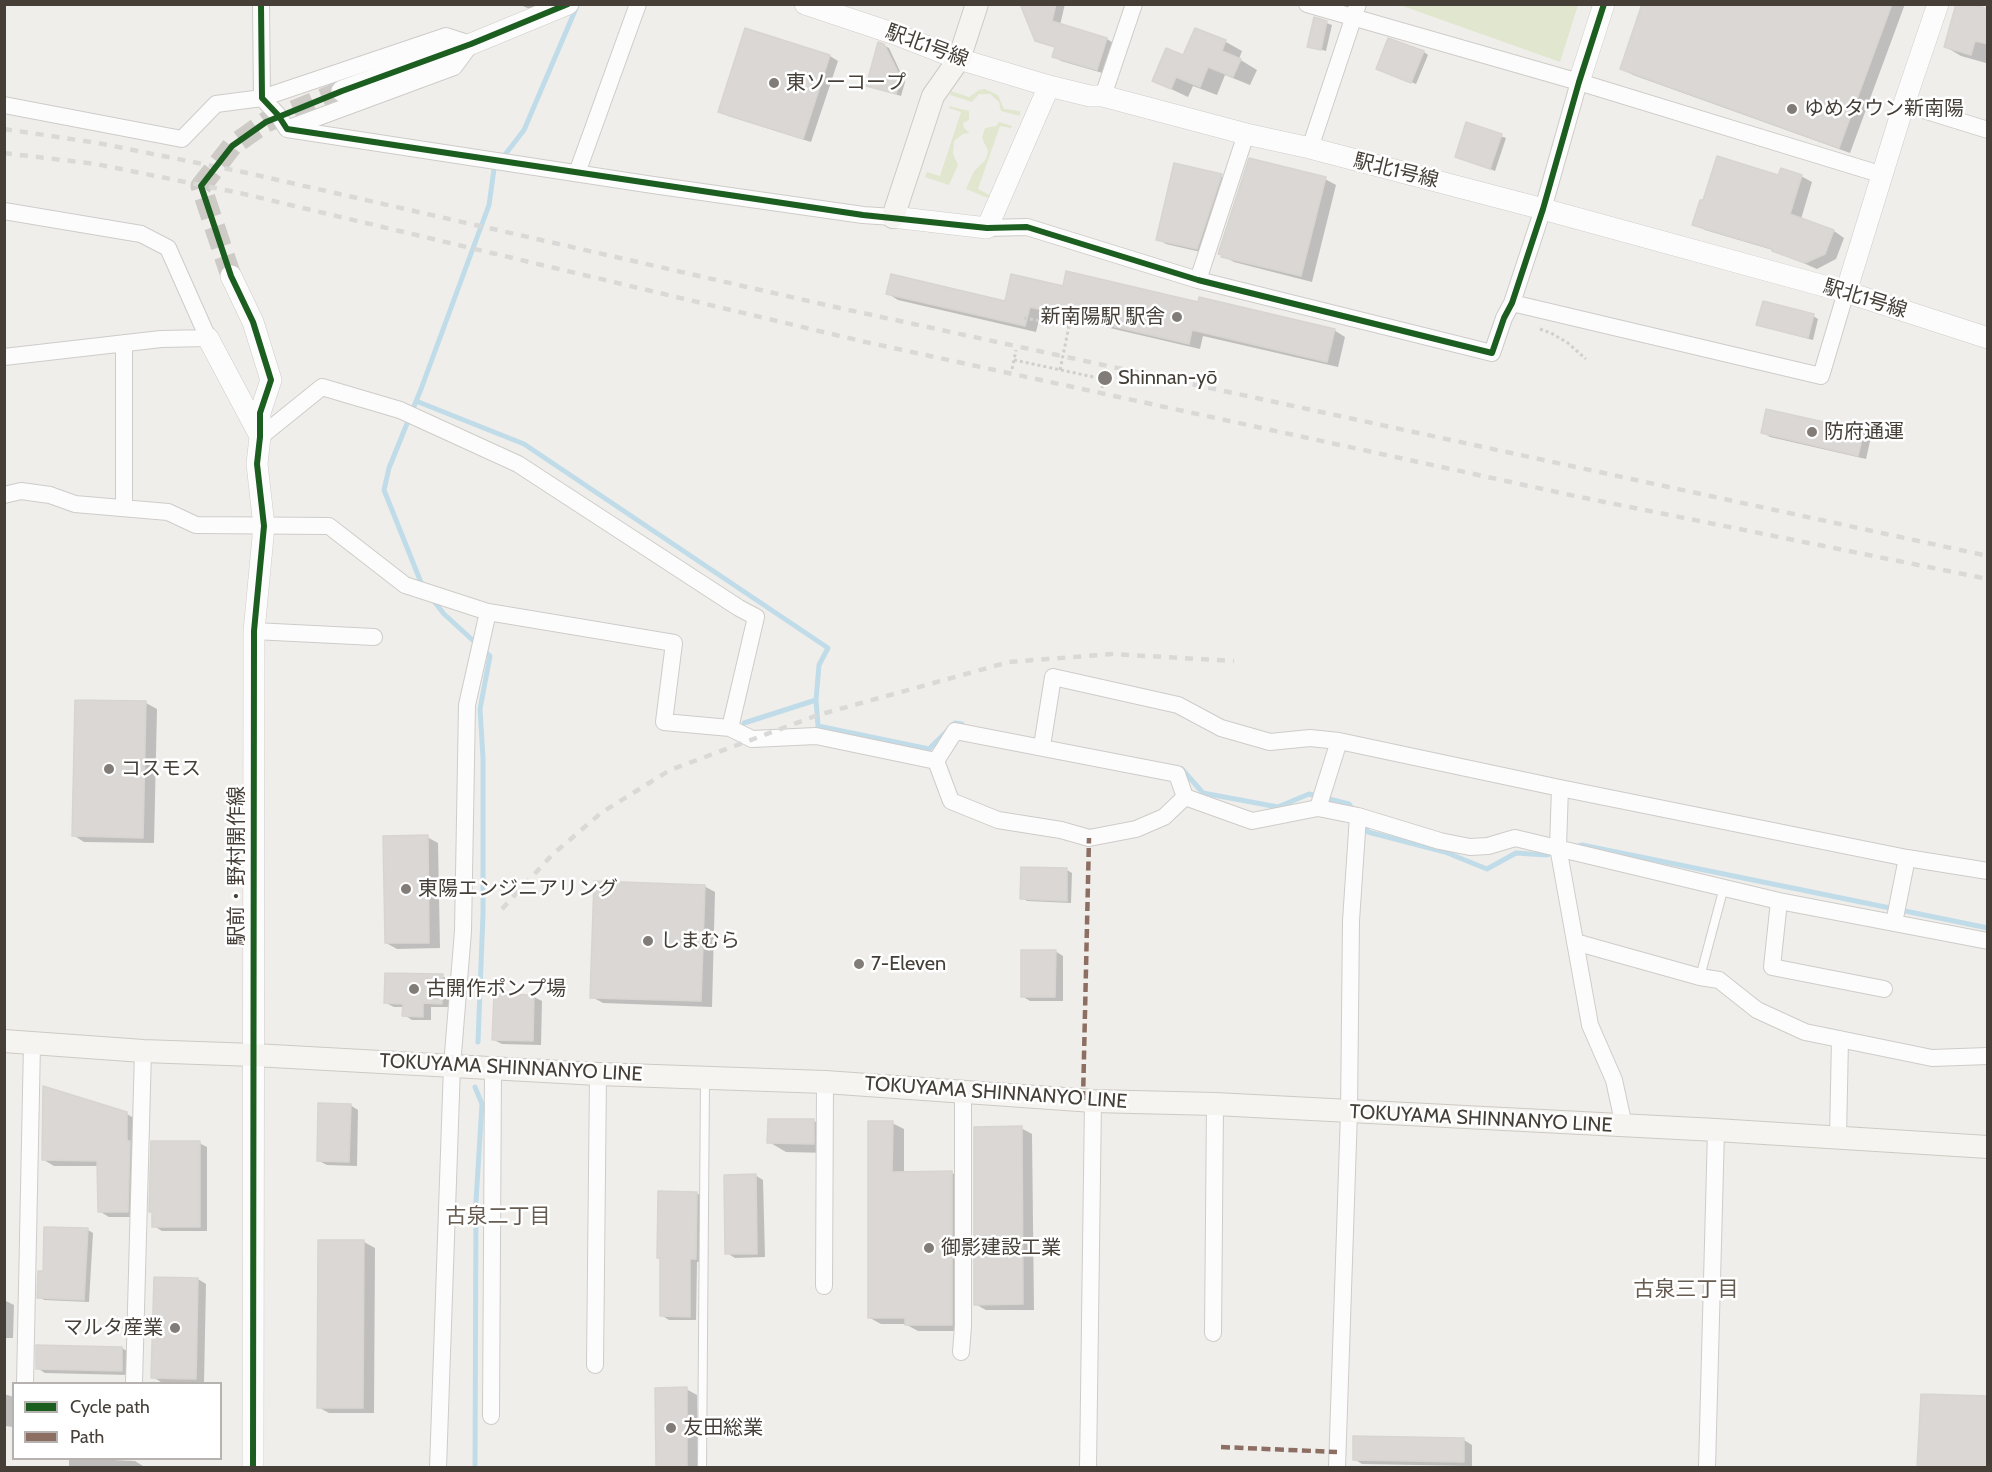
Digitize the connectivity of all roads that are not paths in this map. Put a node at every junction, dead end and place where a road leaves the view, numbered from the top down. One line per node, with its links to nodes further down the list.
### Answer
1 (261, 4): 17 (street)
2 (568, 4): 11 (street)
3 (638, 4): 24 (street)
4 (805, 4): 12 (street, 駅北1号線)
5 (977, 4): 12 (main road)
6 (1134, 4): 16 (street)
7 (1307, 4): 10 (street)
8 (1604, 4): 13 (street)
9 (1938, 4): 18 (street)
10 (1355, 11): 13 (street); 23 (street)
11 (471, 44): 15 (street); 17 (street); 20 (street)
12 (959, 59): 14 (street, 駅北1号線); 28 (main road)
13 (1579, 82): 25 (street); 26 (street)
14 (1049, 86): 16 (street, 駅北1号線); 29 (street)
15 (342, 91)
16 (1103, 96): 22 (street, 駅北1号線)
17 (262, 98): 19 (street); 20 (street)
18 (1904, 104): 21 (street); 25 (street)
19 (4, 105)
20 (287, 129): 24 (street)
21 (1988, 130)
22 (1246, 134): 23 (street, 駅北1号線); 31 (street)
23 (1310, 148): 26 (street, 駅北1号線)
24 (577, 173): 28 (street)
25 (1883, 175): 32 (street)
26 (1543, 209): 32 (street, 駅北1号線); 33 (street)
27 (4, 211): 34 (street)
28 (893, 217): 29 (street)
29 (987, 228): 31 (street)
30 (231, 276): 38 (street, 駅前・野村開作線)
31 (1198, 280): 33 (street)
32 (1846, 292): 33 (street); 35 (street, 駅北1号線)
33 (1512, 303)
34 (208, 338): 36 (street); 38 (street)
35 (1988, 338)
36 (124, 343): 37 (street); 40 (street)
37 (4, 357)
38 (260, 437): 41 (street, 駅前・野村開作線); 45 (street)
39 (4, 495): 40 (street)
40 (124, 508): 41 (street)
41 (264, 526): 42 (street); 43 (street, 駅前・野村開作線)
42 (488, 612): 45 (street); 69 (street)
43 (254, 631): 44 (street); 67 (street, 駅前・野村開作線)
44 (374, 637)
45 (729, 728): 48 (street)
46 (1339, 741): 47 (street); 49 (street); 51 (street)
47 (1042, 747): 48 (street); 50 (street)
48 (936, 761): 50 (street)
49 (1560, 788): 53 (street); 54 (street)
50 (1185, 797): 51 (street)
51 (1318, 808): 52 (street)
52 (1358, 816): 53 (street); 77 (street)
53 (1558, 847): 56 (street); 60 (street)
54 (1907, 858): 55 (street); 58 (street)
55 (1988, 871)
56 (1724, 886): 57 (street); 61 (lane)
57 (1779, 900): 58 (street); 62 (street)
58 (1893, 923): 59 (street)
59 (1988, 941)
60 (1575, 942): 61 (street); 78 (street)
61 (1700, 977): 63 (street)
62 (1884, 989)
63 (1840, 1039): 68 (street); 80 (street)
64 (4, 1041): 65 (main road, TOKUYAMA SHINNANYO LINE)
65 (32, 1044): 66 (main road, TOKUYAMA SHINNANYO LINE); 86 (street)
66 (143, 1051): 67 (main road, TOKUYAMA SHINNANYO LINE); 87 (street)
67 (254, 1055): 69 (main road, TOKUYAMA SHINNANYO LINE); 89 (street, 駅前・野村開作線)
68 (1988, 1056)
69 (452, 1066): 70 (main road, TOKUYAMA SHINNANYO LINE); 90 (street)
70 (493, 1069): 71 (main road, TOKUYAMA SHINNANYO LINE); 88 (street)
71 (598, 1074): 72 (main road, TOKUYAMA SHINNANYO LINE); 85 (street)
72 (705, 1077): 73 (main road, TOKUYAMA SHINNANYO LINE); 91 (lane)
73 (825, 1082): 74 (main road, TOKUYAMA SHINNANYO LINE); 82 (street)
74 (963, 1092): 75 (main road, TOKUYAMA SHINNANYO LINE); 84 (street)
75 (1093, 1101): 76 (main road, TOKUYAMA SHINNANYO LINE); 92 (street)
76 (1215, 1104): 77 (main road, TOKUYAMA SHINNANYO LINE); 83 (street)
77 (1349, 1112): 78 (main road, TOKUYAMA SHINNANYO LINE); 93 (street)
78 (1624, 1126): 79 (main road, TOKUYAMA SHINNANYO LINE)
79 (1716, 1130): 80 (main road, TOKUYAMA SHINNANYO LINE); 94 (street)
80 (1838, 1138): 81 (main road, TOKUYAMA SHINNANYO LINE)
81 (1988, 1147)
82 (824, 1286)
83 (1213, 1333)
84 (961, 1352)
85 (596, 1365)
86 (25, 1382)
87 (134, 1382)
88 (491, 1416)
89 (253, 1467)
90 (438, 1467)
91 (702, 1467)
92 (1088, 1467)
93 (1337, 1467)
94 (1707, 1467)

